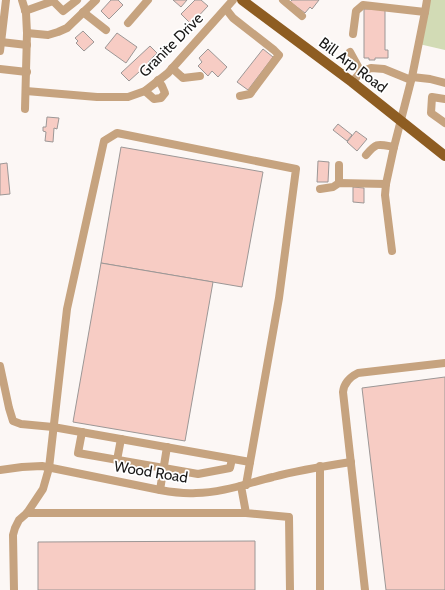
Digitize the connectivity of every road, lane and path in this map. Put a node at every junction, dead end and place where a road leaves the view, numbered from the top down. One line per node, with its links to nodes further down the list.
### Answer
1 (6, 0): 20 (street)
2 (22, 0): 11 (street)
3 (77, 0): 11 (street)
4 (148, 0): 15 (street)
5 (233, 0): 10 (street, Granite Drive)
6 (283, 0): 14 (street)
7 (427, 0): 13 (street)
8 (94, 1): 12 (street)
9 (244, 1): 29 (main road, Bill Arp Road)
10 (226, 9): 23 (street, Granite Drive); 33 (street)
11 (25, 11): 17 (street)
12 (83, 12): 16 (street); 17 (street)
13 (425, 12): 18 (street); 27 (street)
14 (302, 16)
15 (128, 23)
16 (106, 30)
17 (27, 33): 19 (street)
18 (354, 34)
19 (27, 45): 20 (street); 24 (street)
20 (1, 46)
21 (350, 52): 25 (street)
22 (0, 68): 24 (street)
23 (172, 68): 26 (street); 28 (street, Granite Drive)
24 (26, 72): 31 (street)
25 (361, 72): 27 (street); 29 (street)
26 (200, 76)
27 (411, 79): 30 (street); 38 (street)
28 (158, 80): 32 (street, Granite Drive); 32 (street)
29 (352, 82): 38 (main road, Bill Arp Road)
30 (445, 83)
31 (26, 91): 32 (street, Granite Drive); 35 (street)
32 (145, 91)
33 (240, 96)
34 (445, 99): 36 (street)
35 (25, 109)
36 (431, 113): 37 (street); 39 (street)
37 (445, 115)
38 (401, 121): 40 (street); 42 (main road, Bill Arp Road)
39 (445, 123)
40 (394, 147): 41 (street); 45 (street)
41 (366, 155)
42 (445, 156)
43 (340, 165): 44 (street)
44 (339, 183): 45 (street); 46 (street)
45 (386, 184): 47 (street)
46 (320, 189)
47 (392, 251)
48 (445, 363): 57 (street)
49 (0, 366): 50 (street)
50 (53, 427): 51 (street); 56 (street); 59 (street)
51 (82, 432): 52 (street); 55 (street)
52 (121, 439): 53 (street); 55 (street)
53 (167, 447): 54 (street); 60 (street)
54 (232, 459): 56 (street); 60 (street)
55 (117, 460): 60 (street)
56 (250, 462): 62 (street)
57 (351, 462): 58 (street, Wood Road); 69 (street)
58 (320, 466): 62 (street, Wood Road); 68 (street)
59 (49, 468): 61 (street, Wood Road); 63 (street, Wood Road); 64 (street)
60 (164, 468): 63 (street)
61 (0, 470)
62 (243, 485): 63 (street, Wood Road); 65 (street)
63 (160, 490)
64 (27, 513): 65 (street); 66 (street)
65 (246, 513): 67 (street)
66 (14, 590)
67 (290, 590)
68 (320, 590)
69 (365, 590)

